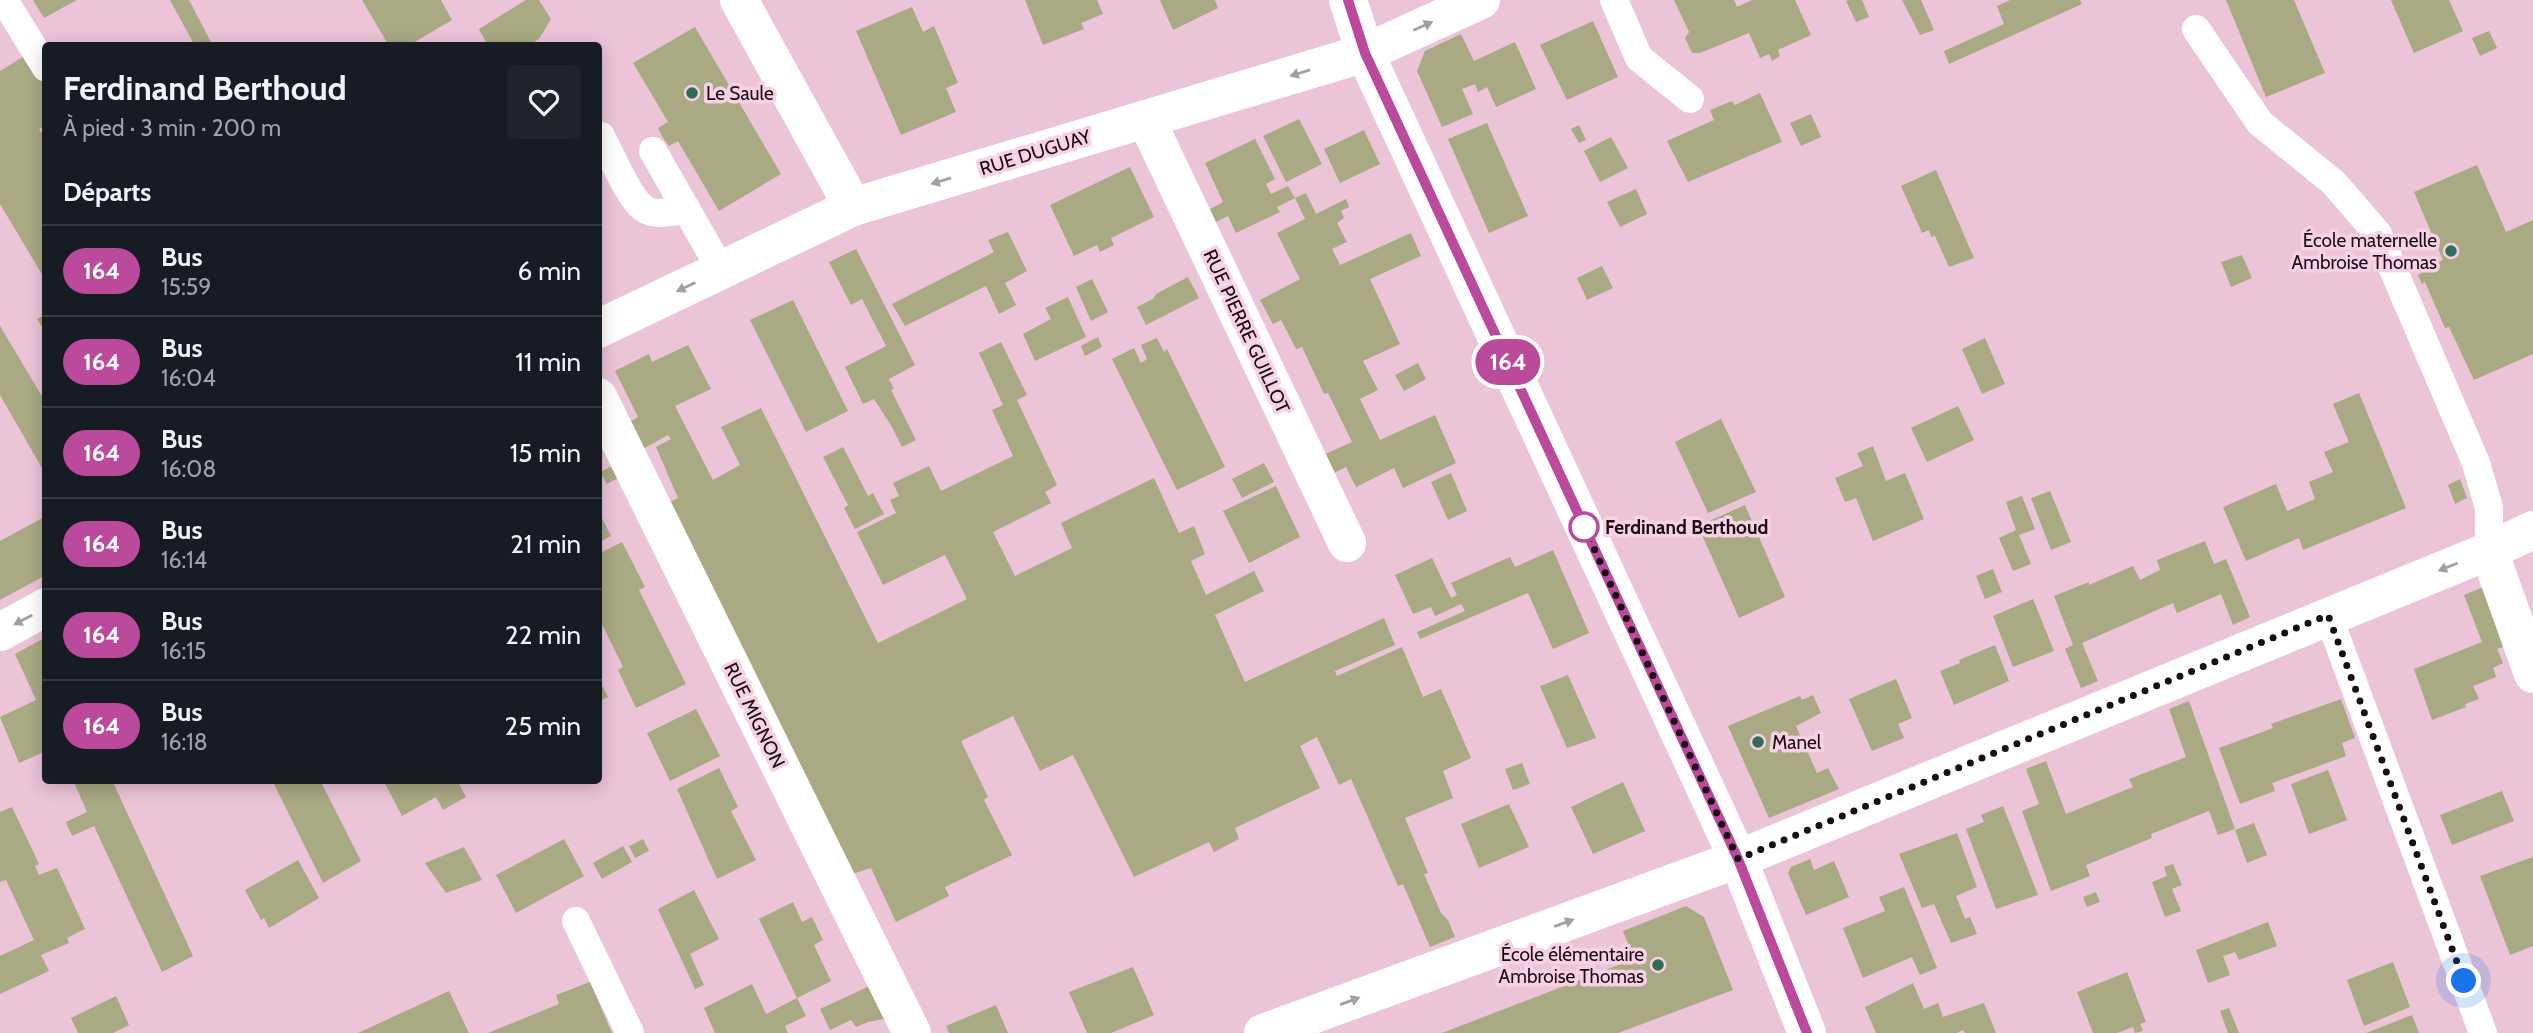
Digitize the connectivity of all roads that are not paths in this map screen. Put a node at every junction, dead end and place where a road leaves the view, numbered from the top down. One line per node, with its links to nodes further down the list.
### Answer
1 (4, 0): 8 (lane)
2 (739, 0): 13 (street)
3 (1348, 0): 7 (street)
4 (1481, 0): 7 (street, RUE DUGUAY, one-way to 4)
5 (1614, 0): 9 (lane)
6 (2196, 29): 20 (lane)
7 (1365, 53): 10 (street, RUE DUGUAY, one-way to 10); 25 (street)
8 (42, 62)
9 (1690, 99)
10 (1146, 119): 13 (street, RUE DUGUAY, one-way to 13); 19 (street, RUE PIERRE GUILLOT)
11 (602, 138): 14 (lane)
12 (653, 150): 14 (lane)
13 (853, 207): 15 (street, RUE DUGUAY)
14 (687, 210): 15 (lane)
15 (721, 270): 16 (street, RUE DUGUAY, one-way to 16)
16 (602, 327)
17 (602, 405): 29 (street, RUE MIGNON)
18 (2533, 530): 20 (street)
19 (1348, 542)
20 (2488, 551): 22 (street, one-way to 22); 24 (street)
21 (42, 609): 23 (street, one-way to 23)
22 (2328, 615): 25 (street); 31 (lane)
23 (0, 632)
24 (2533, 674)
25 (1738, 859): 27 (street, one-way to 25); 30 (street)
26 (576, 921): 28 (lane)
27 (1287, 1029)
28 (630, 1033)
29 (912, 1033)
30 (1807, 1033)
31 (2483, 1033)

